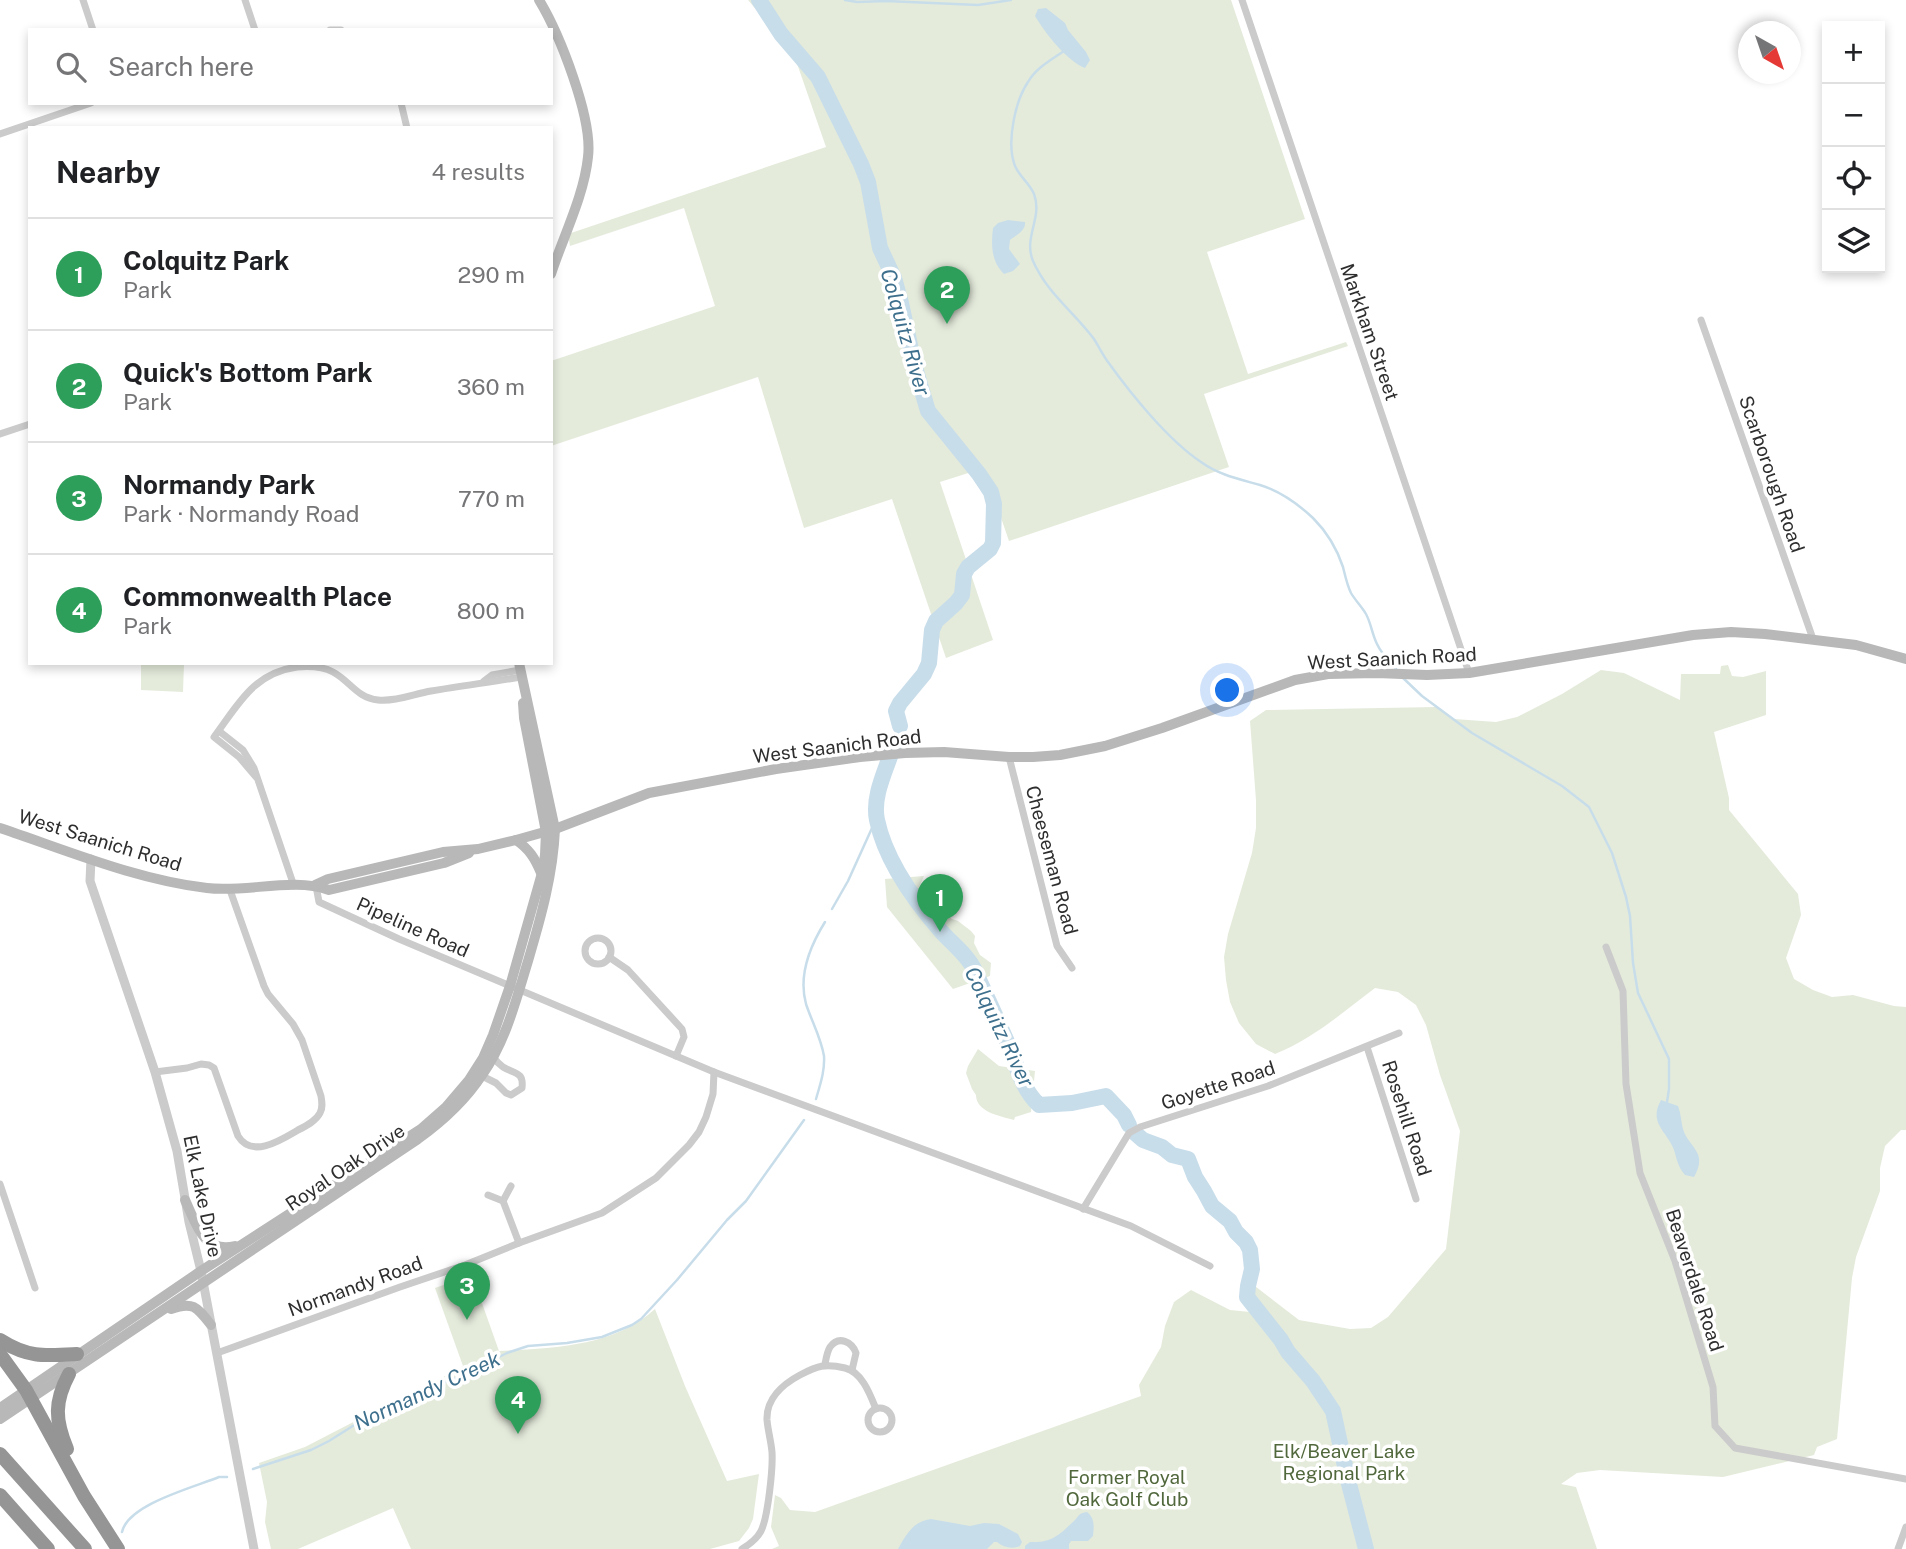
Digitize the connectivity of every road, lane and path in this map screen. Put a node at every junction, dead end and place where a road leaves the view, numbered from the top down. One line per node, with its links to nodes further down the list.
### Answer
1 (83, 0): 5 (street)
2 (245, 0): 6 (street)
3 (539, 0): 11 (main road)
4 (1242, 0): 17 (street, Markham Street)
5 (92, 28)
6 (254, 28)
7 (85, 105): 10 (street)
8 (401, 105): 9 (street)
9 (407, 126)
10 (0, 134)
11 (555, 249)
12 (1700, 320): 15 (street, Scarborough Road)
13 (28, 425): 14 (street)
14 (0, 434)
15 (1813, 639): 16 (main road, West Saanich Road); 17 (main road, West Saanich Road)
16 (1906, 659)
17 (1469, 673): 19 (main road, West Saanich Road)
18 (521, 674): 21 (main road); 26 (street)
19 (1009, 757): 21 (main road, West Saanich Road); 30 (street, Cheeseman Road)
20 (0, 828): 23 (main road, West Saanich Road)
21 (551, 831): 22 (main road, West Saanich Road); 24 (main road, Royal Oak Drive); 31 (main road, Royal Oak Drive)
22 (516, 840): 24 (main road); 25 (main road, West Saanich Road)
23 (91, 859): 27 (main road, West Saanich Road); 36 (street, Elk Lake Drive)
24 (541, 876): 31 (main road, Royal Oak Drive)
25 (316, 885): 26 (main road, West Saanich Road); 31 (street, Pipeline Road)
26 (294, 886): 27 (main road, West Saanich Road)
27 (230, 890): 36 (street)
28 (1606, 947): 65 (street, Beaverdale Road)
29 (609, 957): 34 (street)
30 (1072, 968)
31 (515, 988): 34 (street); 35 (main road, Royal Oak Drive); 47 (main road, Royal Oak Drive)
32 (1399, 1032): 33 (street, Goyette Road)
33 (1367, 1047): 42 (street, Rosehill Road); 45 (street, Goyette Road)
34 (676, 1056): 37 (street)
35 (494, 1058): 38 (main road, Royal Oak Drive); 38 (street)
36 (155, 1072): 43 (street, Elk Lake Drive)
37 (714, 1072): 45 (street); 46 (street, Normandy Road)
38 (482, 1076): 49 (main road, Royal Oak Drive)
39 (0, 1184): 50 (street)
40 (511, 1186): 44 (street)
41 (488, 1195): 44 (street)
42 (1416, 1199)
43 (185, 1200): 47 (main road); 49 (street, Elk Lake Drive)
44 (503, 1201): 46 (street)
45 (1083, 1209): 48 (street)
46 (519, 1243): 54 (street, Normandy Road)
47 (241, 1245): 49 (main road, Royal Oak Drive)
48 (1210, 1266)
49 (202, 1276): 51 (main road, Royal Oak Drive); 52 (street, Elk Lake Drive); 56 (main road, Royal Oak Drive)
50 (36, 1288)
51 (155, 1315): 52 (main road); 59 (main road, Royal Oak Drive)
52 (211, 1325): 54 (street, Elk Lake Drive)
53 (0, 1340): 56 (highway)
54 (217, 1353): 72 (street, Elk Lake Drive)
55 (0, 1354): 60 (highway)
56 (77, 1354): 60 (main road, Royal Oak Drive)
57 (825, 1364): 58 (street); 58 (street); 73 (street)
58 (852, 1370): 62 (street)
59 (69, 1374): 60 (main road, Royal Oak Drive); 67 (highway)
60 (29, 1395): 61 (main road, Royal Oak Drive); 67 (highway)
61 (7, 1407): 63 (main road, Royal Oak Drive)
62 (876, 1409)
63 (0, 1419)
64 (0, 1454): 70 (highway)
65 (1906, 1479)
66 (0, 1495): 69 (highway)
67 (99, 1517): 71 (highway)
68 (1906, 1527): 74 (street)
69 (48, 1549)
70 (85, 1549)
71 (118, 1549)
72 (254, 1549)
73 (742, 1549)
74 (1898, 1549)

